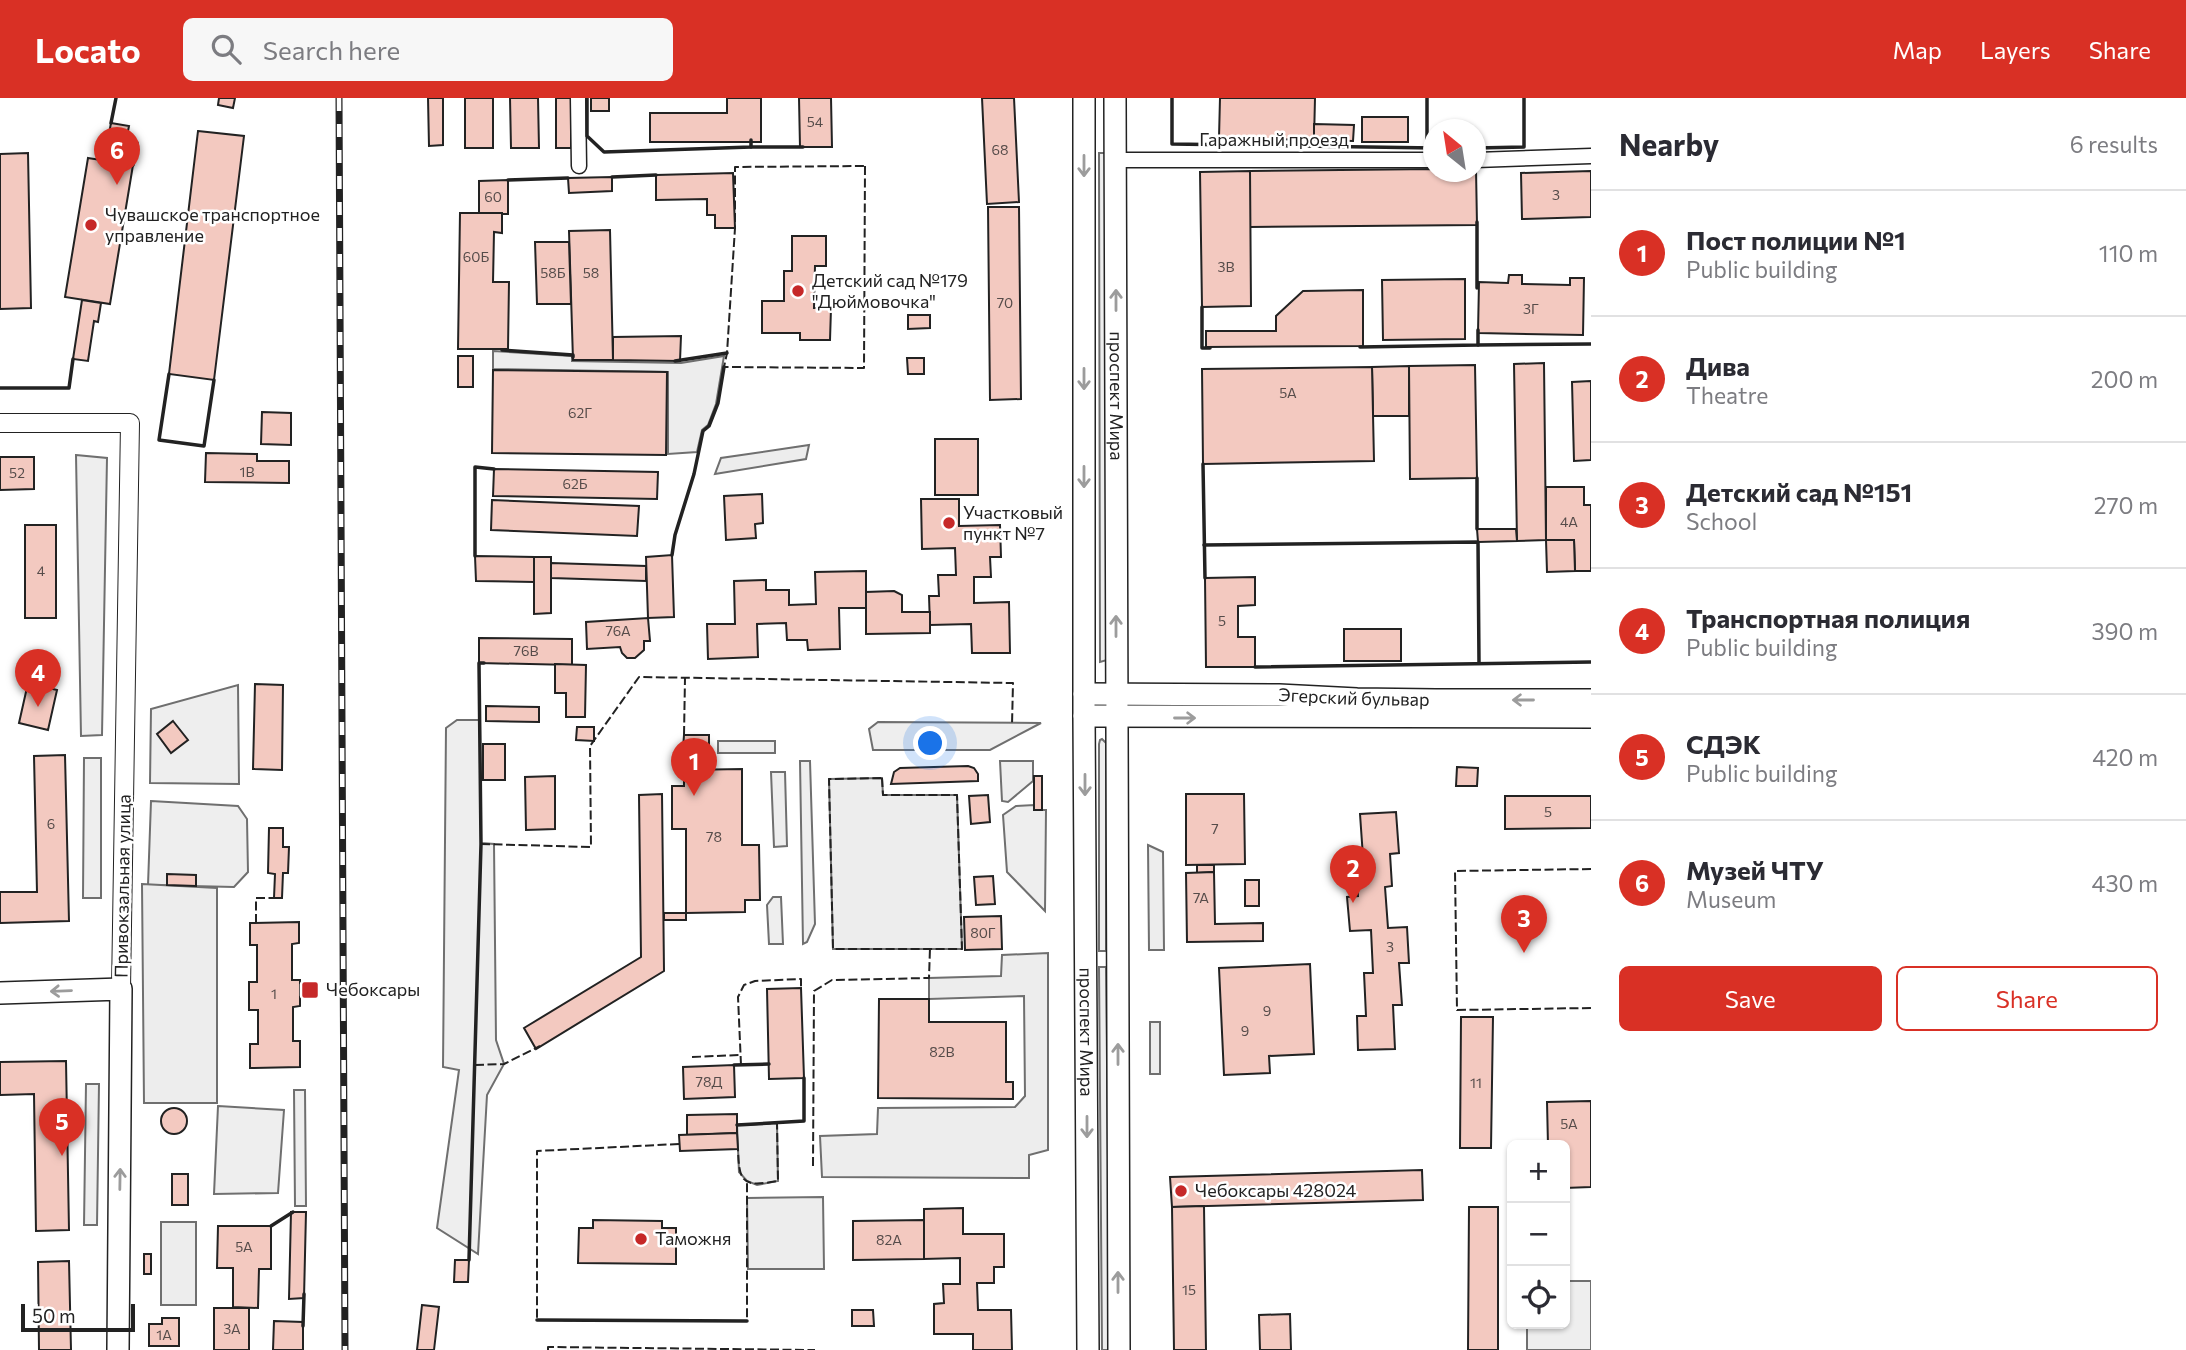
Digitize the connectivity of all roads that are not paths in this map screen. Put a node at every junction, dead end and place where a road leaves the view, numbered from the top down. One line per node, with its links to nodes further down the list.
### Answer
1 (578, 98): 10 (street)
2 (1084, 98): 4 (main road, проспект Мира)
3 (1115, 98): 5 (main road, проспект Мира)
4 (1084, 125): 5 (main road); 12 (main road, проспект Мира, one-way to 12)
5 (1115, 125): 7 (main road, проспект Мира)
6 (1591, 156): 9 (street)
7 (1115, 160): 8 (street, Гаражный проезд); 13 (main road, проспект Мира, one-way to 7)
8 (1423, 160)
9 (1486, 160)
10 (579, 166)
11 (0, 422): 23 (street, Привокзальная улица)
12 (1084, 694): 13 (main road, Эгерский бульвар); 17 (main road, проспект Мира)
13 (1117, 694): 14 (main road, Эгерский бульвар); 19 (main road, проспект Мира)
14 (1279, 695): 16 (main road, Эгерский бульвар); 20 (main road)
15 (1591, 700): 16 (main road, Эгерский бульвар, one-way to 16)
16 (1436, 708): 18 (main road, Эгерский бульвар); 20 (main road, Эгерский бульвар)
17 (1084, 716): 19 (main road, Эгерский бульвар); 21 (main road, проспект Мира, one-way to 21)
18 (1591, 717)
19 (1116, 718): 20 (main road, Эгерский бульвар, one-way to 20); 22 (main road, проспект Мира)
20 (1280, 718)
21 (1086, 961): 22 (main road); 26 (main road, проспект Мира, one-way to 26)
22 (1117, 961): 27 (main road, проспект Мира, one-way to 22)
23 (121, 989): 24 (main road, one-way to 24); 25 (main road, Привокзальная улица, one-way to 23)
24 (0, 993)
25 (118, 1350)
26 (1088, 1350)
27 (1119, 1350)

